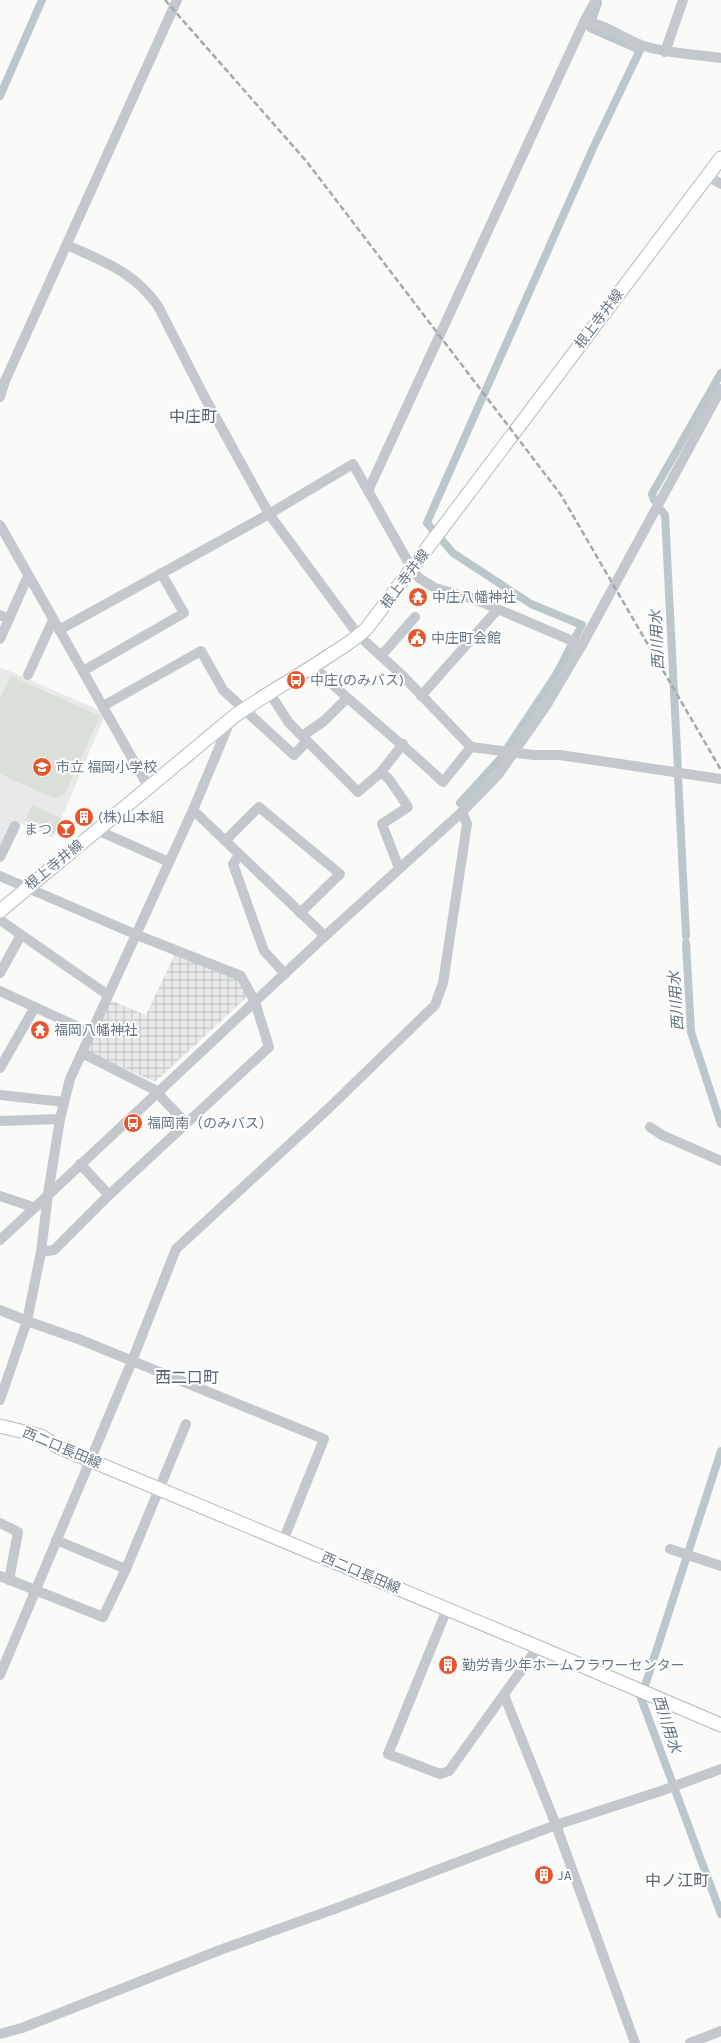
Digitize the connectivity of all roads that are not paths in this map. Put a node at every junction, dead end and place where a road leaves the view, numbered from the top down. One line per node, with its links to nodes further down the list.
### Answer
1 (177, 0): 10 (street)
2 (596, 0): 4 (street)
3 (683, 0): 5 (street)
4 (584, 22): 5 (street); 13 (street)
5 (665, 52): 6 (street)
6 (721, 58)
7 (721, 158): 8 (main road, 根上寺井線)
8 (708, 176): 9 (street); 16 (main road, 根上寺井線)
9 (721, 184)
10 (67, 245): 12 (street); 14 (street)
11 (721, 389): 26 (street)
12 (0, 397)
13 (368, 491): 14 (street); 16 (street)
14 (269, 514): 17 (street); 24 (street)
15 (2, 532): 18 (street)
16 (412, 569): 19 (street); 24 (main road, 根上寺井線)
17 (161, 574): 23 (street); 29 (street)
18 (28, 576): 20 (street); 22 (street)
19 (498, 609): 26 (street); 32 (street)
20 (5, 617): 25 (street)
21 (415, 617): 27 (street)
22 (53, 620): 23 (street); 30 (street)
23 (59, 630): 29 (street)
24 (359, 636): 27 (street); 28 (main road, 根上寺井線)
25 (0, 639)
26 (582, 645): 40 (street)
27 (381, 656): 32 (street)
28 (314, 666): 31 (main road, 根上寺井線); 33 (street)
29 (83, 671): 34 (street)
30 (28, 675)
31 (269, 692): 35 (main road, 根上寺井線); 37 (street)
32 (421, 696): 39 (street)
33 (347, 698): 37 (street); 38 (street)
34 (103, 706): 35 (street); 43 (street)
35 (244, 709): 36 (main road, 根上寺井線); 37 (street)
36 (232, 718): 43 (main road, 根上寺井線); 44 (street)
37 (304, 739): 41 (street)
38 (404, 744): 39 (street); 41 (street)
39 (471, 747): 40 (street)
40 (515, 752): 42 (street); 45 (street)
41 (381, 772): 52 (street)
42 (721, 779)
43 (149, 788): 47 (main road, 根上寺井線)
44 (193, 810): 48 (street); 51 (street)
45 (462, 812): 52 (street); 87 (street)
46 (15, 826): 50 (street)
47 (97, 830): 51 (street); 54 (main road, 根上寺井線)
48 (225, 841): 49 (street); 56 (street)
49 (239, 855): 56 (street); 62 (street)
50 (0, 857)
51 (170, 862): 59 (street)
52 (399, 868): 60 (street)
53 (0, 876): 54 (street)
54 (25, 888): 55 (main road, 根上寺井線); 59 (street)
55 (0, 911)
56 (300, 912): 60 (street)
57 (0, 920): 58 (street)
58 (21, 935): 61 (street); 64 (street)
59 (137, 935): 64 (street); 65 (street)
60 (325, 936): 62 (street)
61 (0, 973)
62 (285, 974): 65 (street)
63 (0, 990): 66 (street)
64 (108, 995): 67 (street)
65 (255, 1002): 70 (street); 75 (street)
66 (35, 1007): 67 (street); 69 (street)
67 (91, 1033): 68 (street)
68 (82, 1053): 70 (street); 72 (street)
69 (0, 1068)
70 (159, 1092): 75 (street); 78 (street)
71 (0, 1095): 72 (street)
72 (64, 1102): 73 (street)
73 (60, 1119): 74 (street); 79 (street)
74 (0, 1121)
75 (186, 1123): 80 (street)
76 (650, 1127): 77 (street)
77 (721, 1161)
78 (80, 1164): 79 (street); 80 (street)
79 (48, 1194): 82 (street); 84 (street)
80 (109, 1195): 84 (street)
81 (0, 1196): 82 (street)
82 (33, 1207): 83 (street)
83 (1, 1238)
84 (41, 1252): 86 (street)
85 (0, 1310): 86 (street)
86 (27, 1321): 87 (street); 88 (street)
87 (132, 1361): 91 (street); 95 (street)
88 (0, 1400)
89 (186, 1424): 92 (street)
90 (0, 1426): 91 (main road, 西二口長田線)
91 (90, 1460): 92 (main road, 西二口長田線); 94 (street)
92 (159, 1489): 95 (main road, 西二口長田線); 98 (street)
93 (0, 1524): 99 (street)
94 (56, 1540): 98 (street); 100 (street)
95 (283, 1541): 101 (main road, 西二口長田線)
96 (670, 1549): 97 (street)
97 (721, 1566)
98 (126, 1569): 100 (street)
99 (5, 1578): 100 (street)
100 (35, 1590): 103 (street)
101 (447, 1609): 102 (main road, 西二口長田線); 104 (street)
102 (538, 1647): 104 (street); 105 (main road, 西二口長田線)
103 (0, 1675)
104 (504, 1695): 107 (street)
105 (720, 1727)
106 (721, 1769): 107 (street)
107 (556, 1826): 109 (street); 110 (street)
108 (721, 2032): 111 (street)
109 (0, 2034)
110 (635, 2043)
111 (690, 2043)

